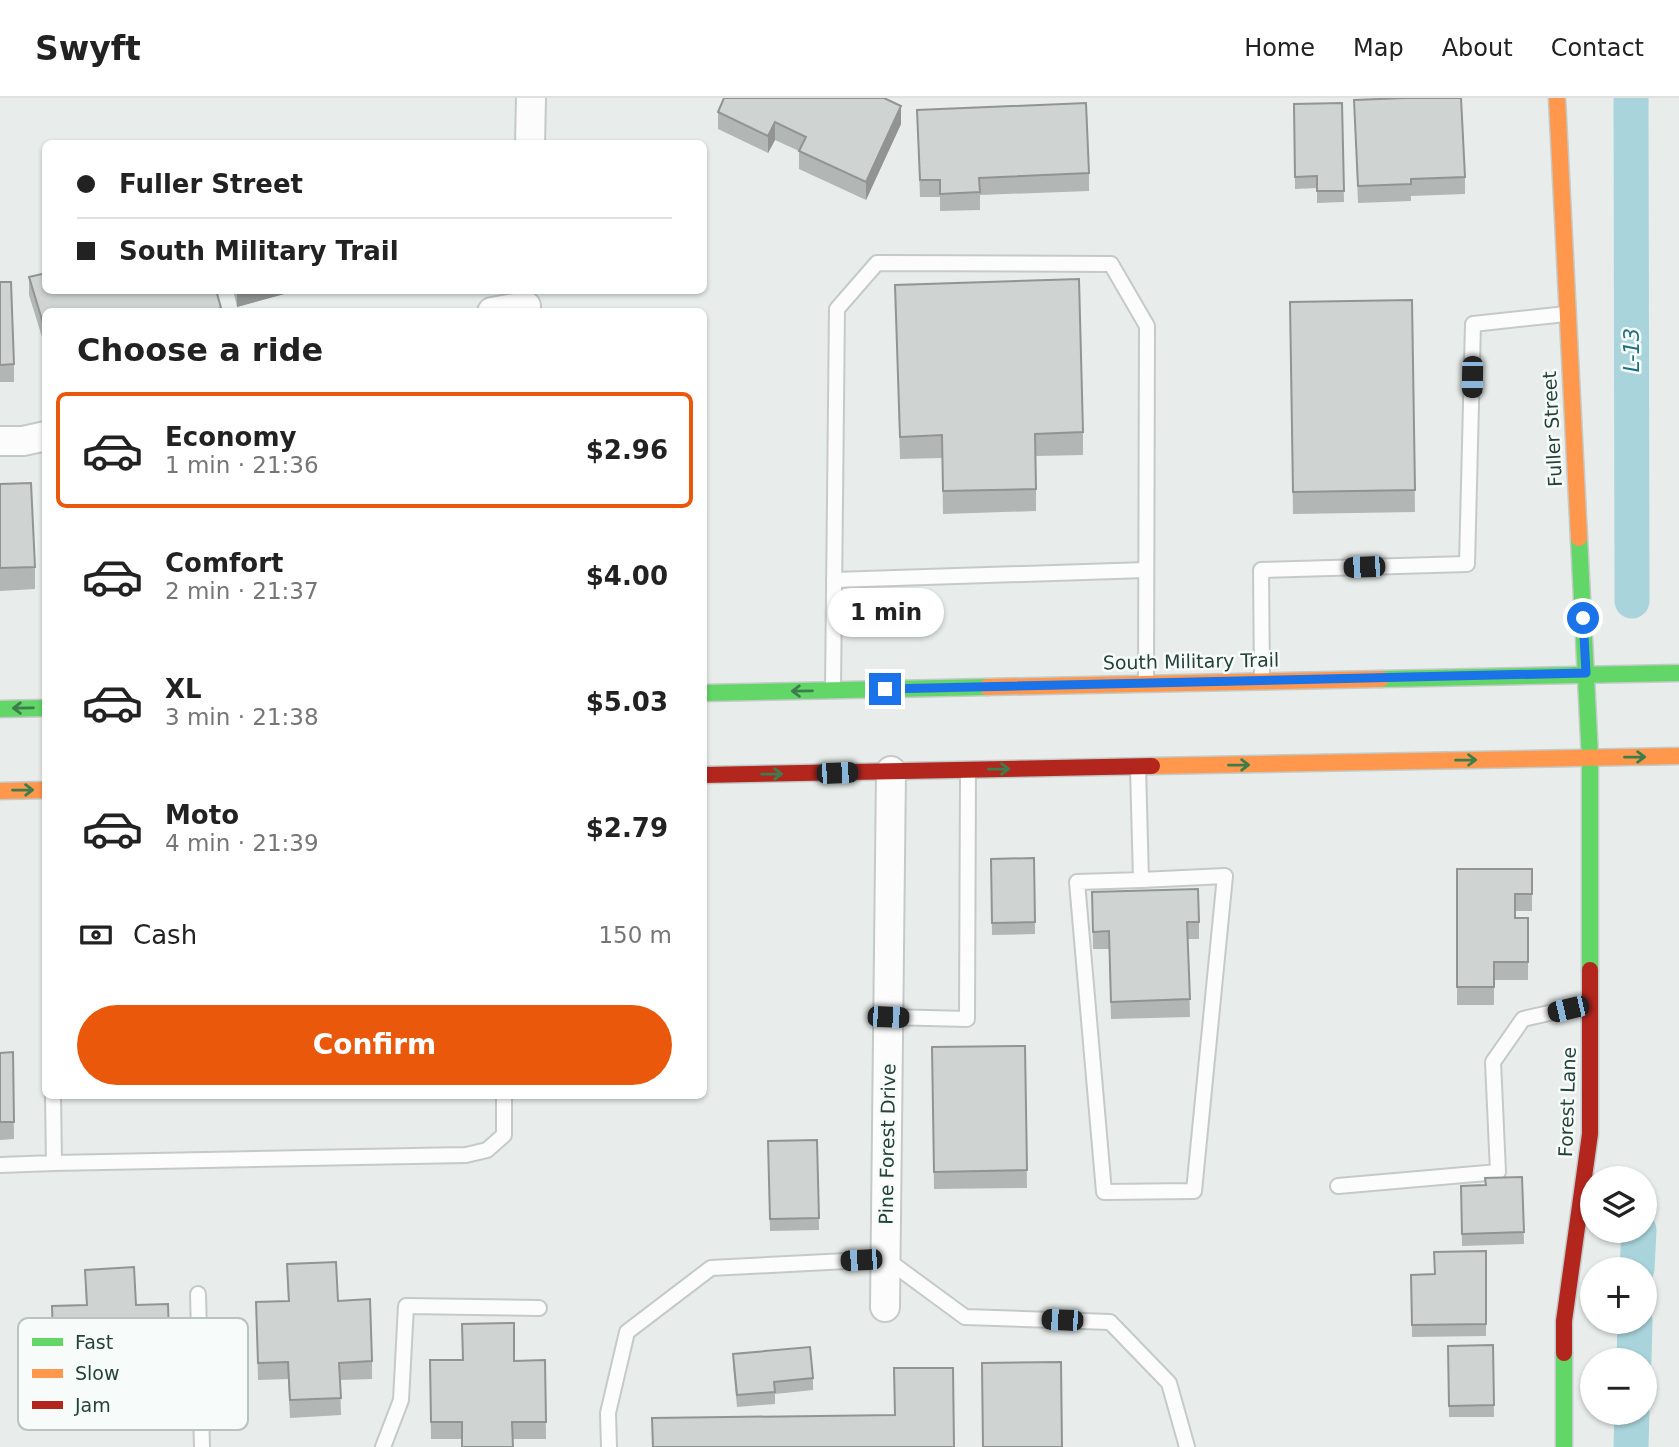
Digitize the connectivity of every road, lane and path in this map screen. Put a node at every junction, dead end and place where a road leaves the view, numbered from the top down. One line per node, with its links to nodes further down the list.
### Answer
1 (531, 98): 3 (street)
2 (1557, 98): 4 (main road, Fuller Street)
3 (530, 140)
4 (1567, 314): 9 (main road, Fuller Street); 11 (lane)
5 (42, 437): 6 (street)
6 (0, 441)
7 (1146, 570): 8 (lane); 8 (lane); 12 (lane)
8 (834, 580): 13 (lane)
9 (1586, 673): 10 (main road, South Military Trail); 11 (main road, South Military Trail); 18 (main road, Fuller Street)
10 (1679, 673)
11 (1262, 681): 12 (main road, South Military Trail)
12 (1146, 683): 13 (main road, South Military Trail)
13 (833, 690): 14 (main road, South Military Trail, one-way to 14)
14 (707, 693)
15 (42, 708): 16 (main road, one-way to 16)
16 (0, 709)
17 (1679, 756): 18 (main road, one-way to 17)
18 (1590, 758): 19 (main road, one-way to 18); 26 (main road, Forest Lane)
19 (1138, 767): 20 (main road, one-way to 19); 25 (lane)
20 (968, 770): 21 (main road); 27 (lane)
21 (891, 771): 22 (main road, one-way to 21); 27 (street, Pine Forest Drive)
22 (707, 775)
23 (42, 790): 24 (main road, one-way to 23)
24 (0, 791)
25 (1141, 880): 25 (lane)
26 (1590, 1004): 32 (lane); 41 (main road, Forest Lane)
27 (888, 1017): 33 (street, Pine Forest Drive)
28 (53, 1099): 30 (lane)
29 (504, 1099): 30 (lane)
30 (54, 1163): 31 (lane)
31 (0, 1165)
32 (1338, 1186)
33 (886, 1259): 35 (street, Pine Forest Drive); 39 (lane); 40 (lane)
34 (198, 1294): 37 (lane)
35 (885, 1307)
36 (539, 1308): 38 (lane)
37 (199, 1318)
38 (383, 1447)
39 (609, 1447)
40 (1187, 1447)
41 (1564, 1447)

